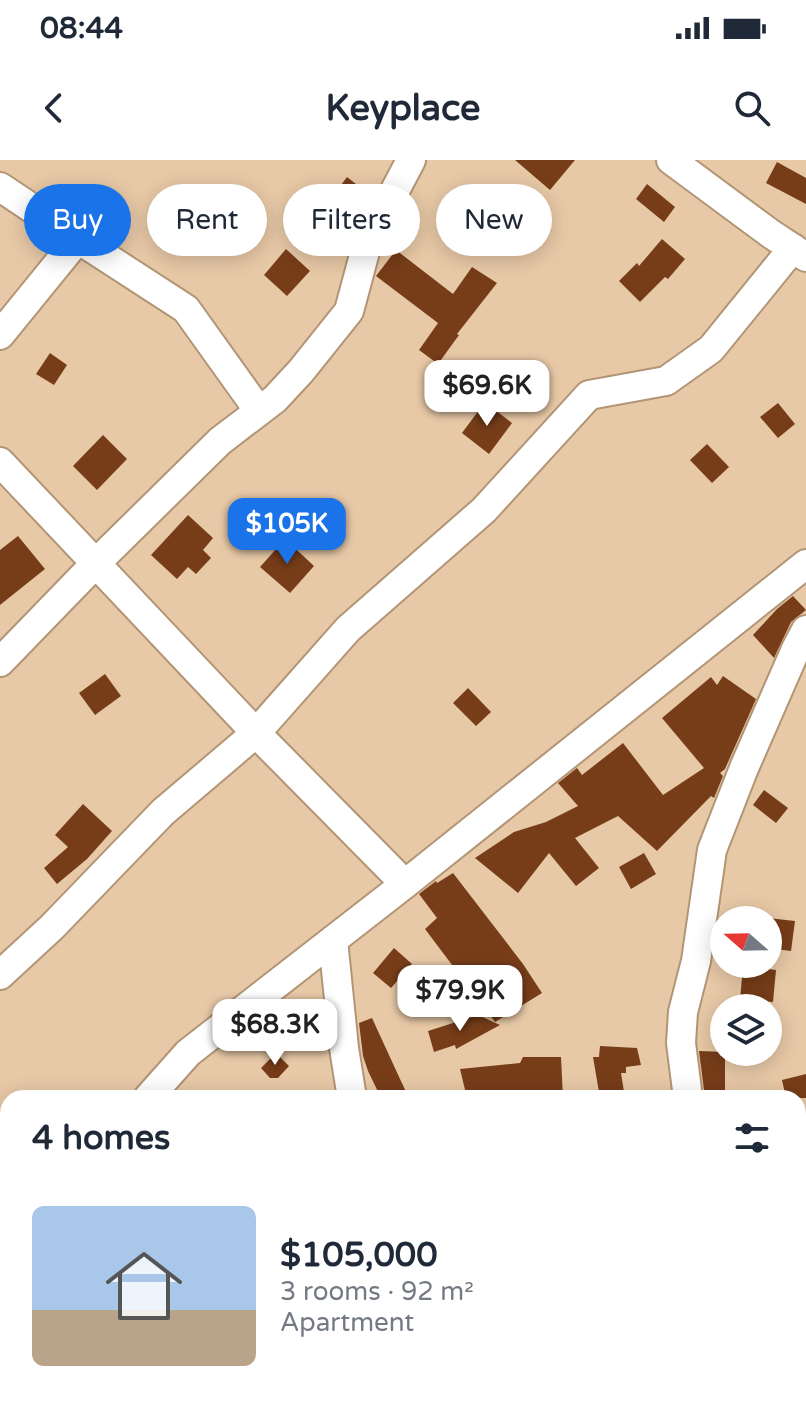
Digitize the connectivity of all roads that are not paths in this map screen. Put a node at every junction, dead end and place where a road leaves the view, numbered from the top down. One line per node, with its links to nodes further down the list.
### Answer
1 (411, 160): 9 (street)
2 (671, 160): 5 (street)
3 (0, 187): 4 (street)
4 (24, 203)
5 (800, 253): 15 (street)
6 (64, 256): 8 (street)
7 (104, 256): 9 (street)
8 (0, 335)
9 (259, 411): 11 (street)
10 (0, 462): 11 (street)
11 (95, 564): 14 (street); 15 (street)
12 (806, 564): 16 (street)
13 (806, 630): 21 (street)
14 (0, 662)
15 (256, 733): 16 (street); 18 (street)
16 (405, 884): 17 (street)
17 (333, 940): 19 (street); 20 (street)
18 (0, 975)
19 (155, 1090)
20 (351, 1090)
21 (687, 1090)

